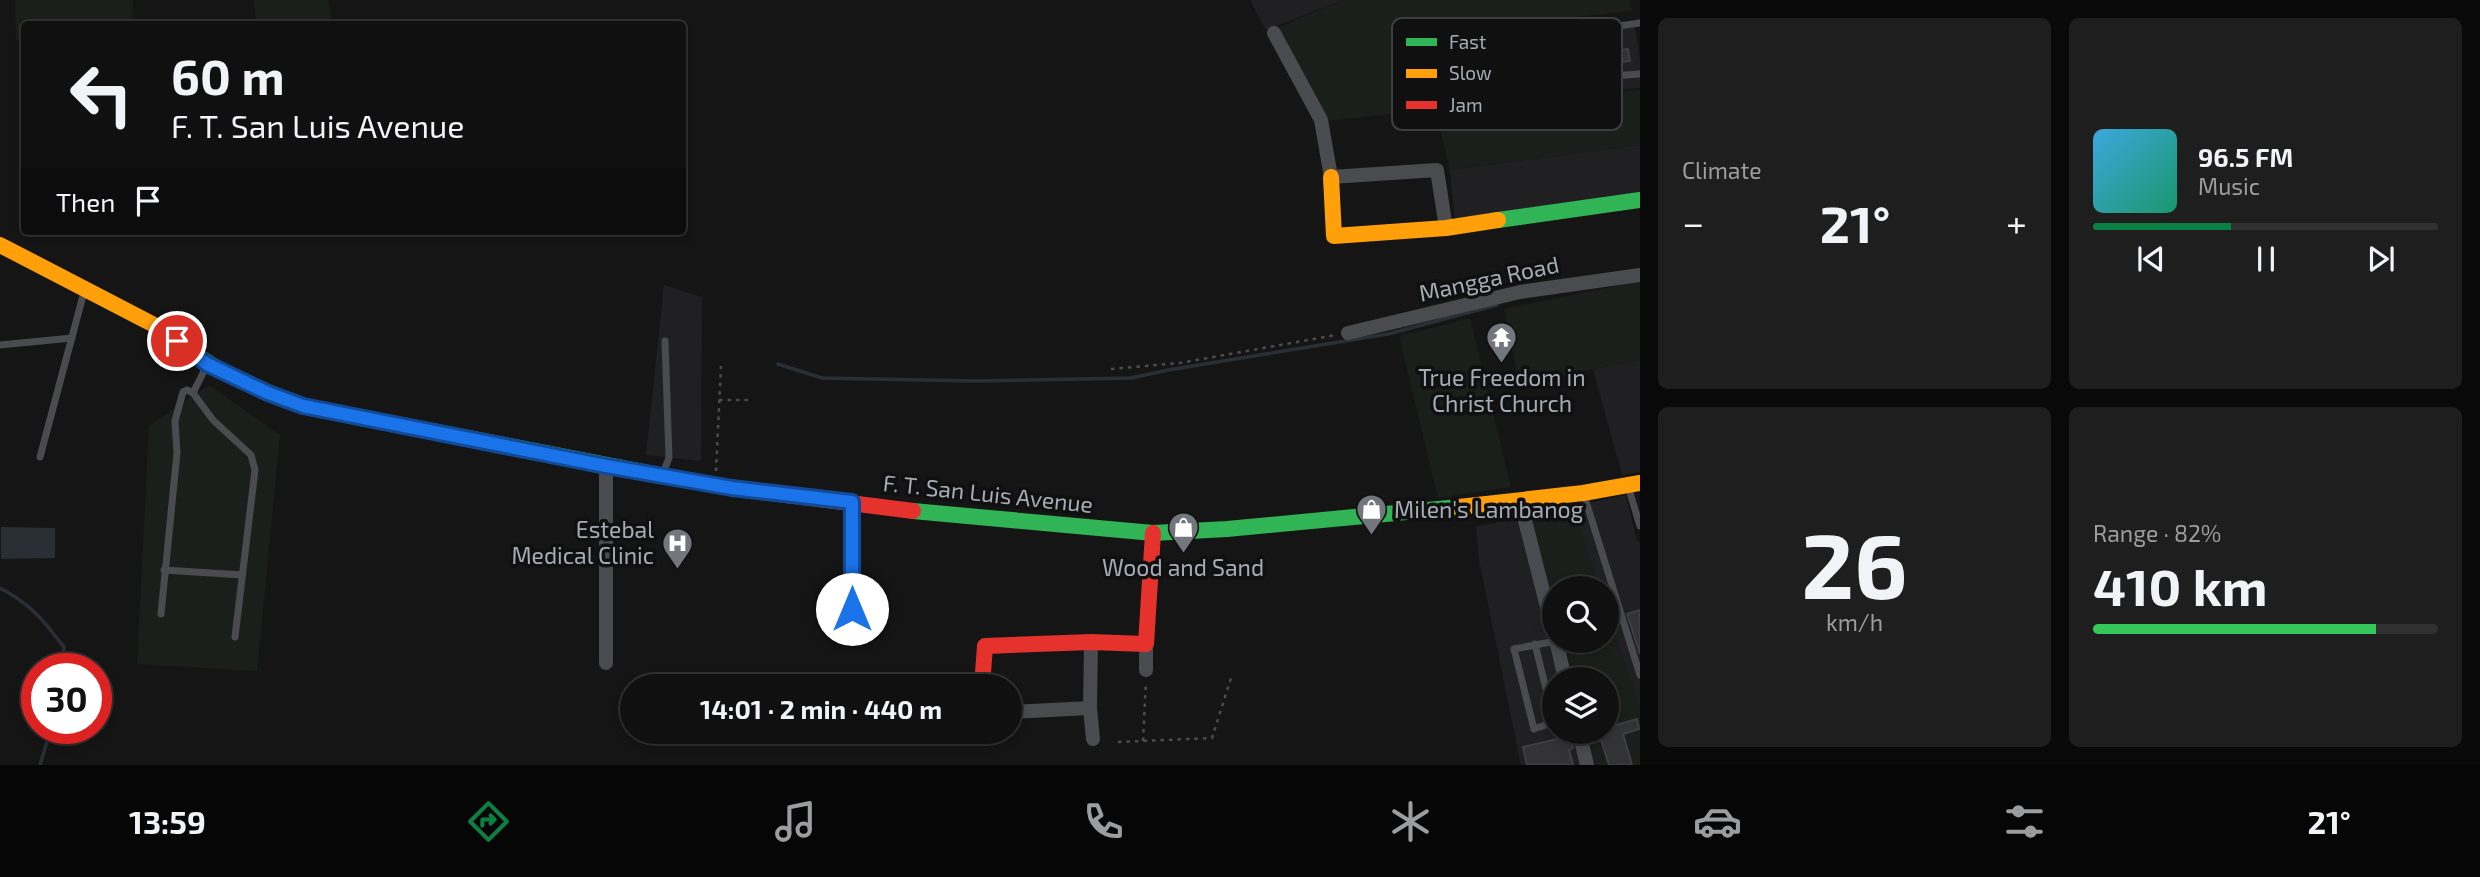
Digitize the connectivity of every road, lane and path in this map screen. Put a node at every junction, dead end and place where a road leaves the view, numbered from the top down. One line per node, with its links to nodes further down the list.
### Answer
1 (1640, 23): 2 (lane)
2 (1622, 26)
3 (1274, 33): 6 (street)
4 (1640, 74): 5 (lane)
5 (1622, 75)
6 (1331, 177): 8 (street); 8 (main road)
7 (1640, 200): 8 (main road)
8 (1446, 228)
9 (0, 245): 11 (main road, F. T. San Luis Avenue)
10 (1640, 275): 12 (street, Mangga Road)
11 (85, 288): 13 (lane); 16 (main road, F. T. San Luis Avenue)
12 (1348, 333): 18 (path)
13 (72, 338): 15 (lane); 22 (lane)
14 (665, 341): 24 (lane)
15 (0, 345)
16 (207, 364): 19 (lane); 23 (main road, F. T. San Luis Avenue)
17 (721, 366): 20 (path)
18 (1111, 369)
19 (193, 393): 32 (lane); 33 (lane)
20 (719, 400): 21 (path); 26 (path)
21 (748, 400)
22 (40, 457)
23 (606, 466): 24 (main road, F. T. San Luis Avenue); 42 (street)
24 (662, 475): 26 (main road, F. T. San Luis Avenue)
25 (1634, 484): 27 (main road, F. T. San Luis Avenue); 30 (lane)
26 (716, 485): 29 (main road, F. T. San Luis Avenue)
27 (1583, 493): 28 (main road, F. T. San Luis Avenue); 46 (lane)
28 (1520, 501): 31 (main road, F. T. San Luis Avenue); 34 (street)
29 (852, 502): 31 (main road, F. T. San Luis Avenue); 36 (street)
30 (1640, 526)
31 (1153, 533): 40 (main road)
32 (164, 570): 33 (lane); 35 (lane)
33 (243, 575): 37 (lane)
34 (1542, 587)
35 (161, 614)
36 (852, 636)
37 (235, 637)
38 (1091, 642): 40 (main road); 45 (main road); 48 (street)
39 (1542, 643): 41 (lane)
40 (1146, 644): 43 (street)
41 (1535, 644): 44 (lane); 50 (lane)
42 (606, 663)
43 (1146, 670): 52 (path)
44 (1542, 673)
45 (983, 674)
46 (1640, 675)
47 (1231, 678): 52 (path)
48 (1090, 708): 49 (street); 51 (street)
49 (1022, 711)
50 (1542, 726)
51 (1093, 738)
52 (1143, 741): 53 (path)
53 (1118, 742)
54 (1581, 744): 55 (street)
55 (1587, 765)

